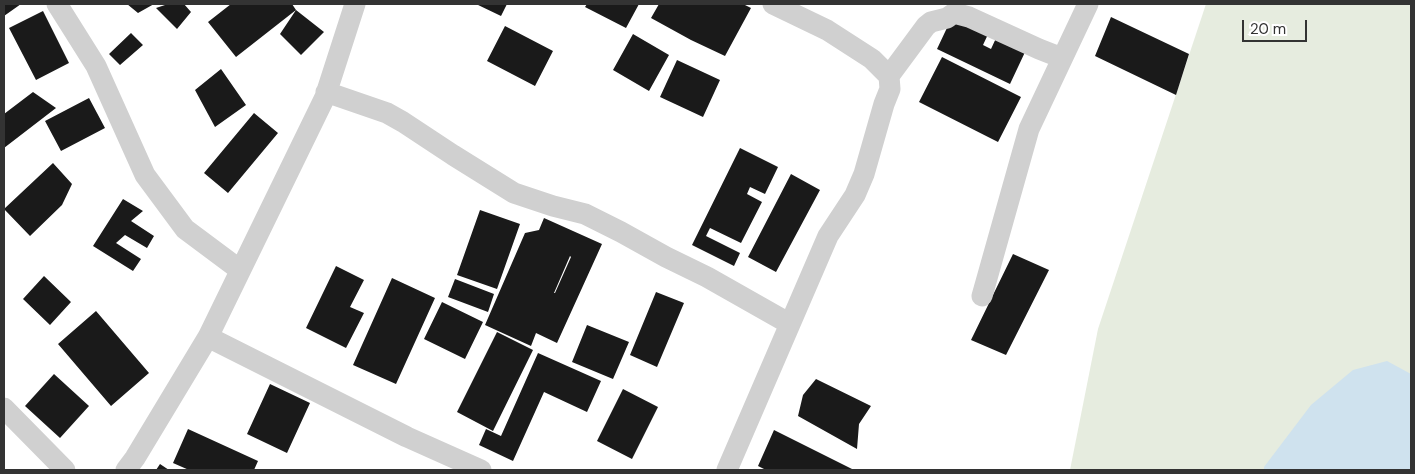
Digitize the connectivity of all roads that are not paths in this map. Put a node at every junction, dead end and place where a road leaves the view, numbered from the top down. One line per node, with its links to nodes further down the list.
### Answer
1 (57, 4): 8 (street)
2 (355, 4): 7 (street)
3 (773, 4): 6 (street)
4 (1088, 4): 5 (street)
5 (1062, 58): 6 (street); 9 (street)
6 (889, 76): 10 (street)
7 (326, 92): 8 (street); 10 (street)
8 (240, 270): 11 (street)
9 (982, 296)
10 (790, 324): 16 (street)
11 (208, 337): 14 (street); 15 (street)
12 (4, 408): 13 (street)
13 (65, 470)
14 (126, 470)
15 (481, 470)
16 (727, 470)

